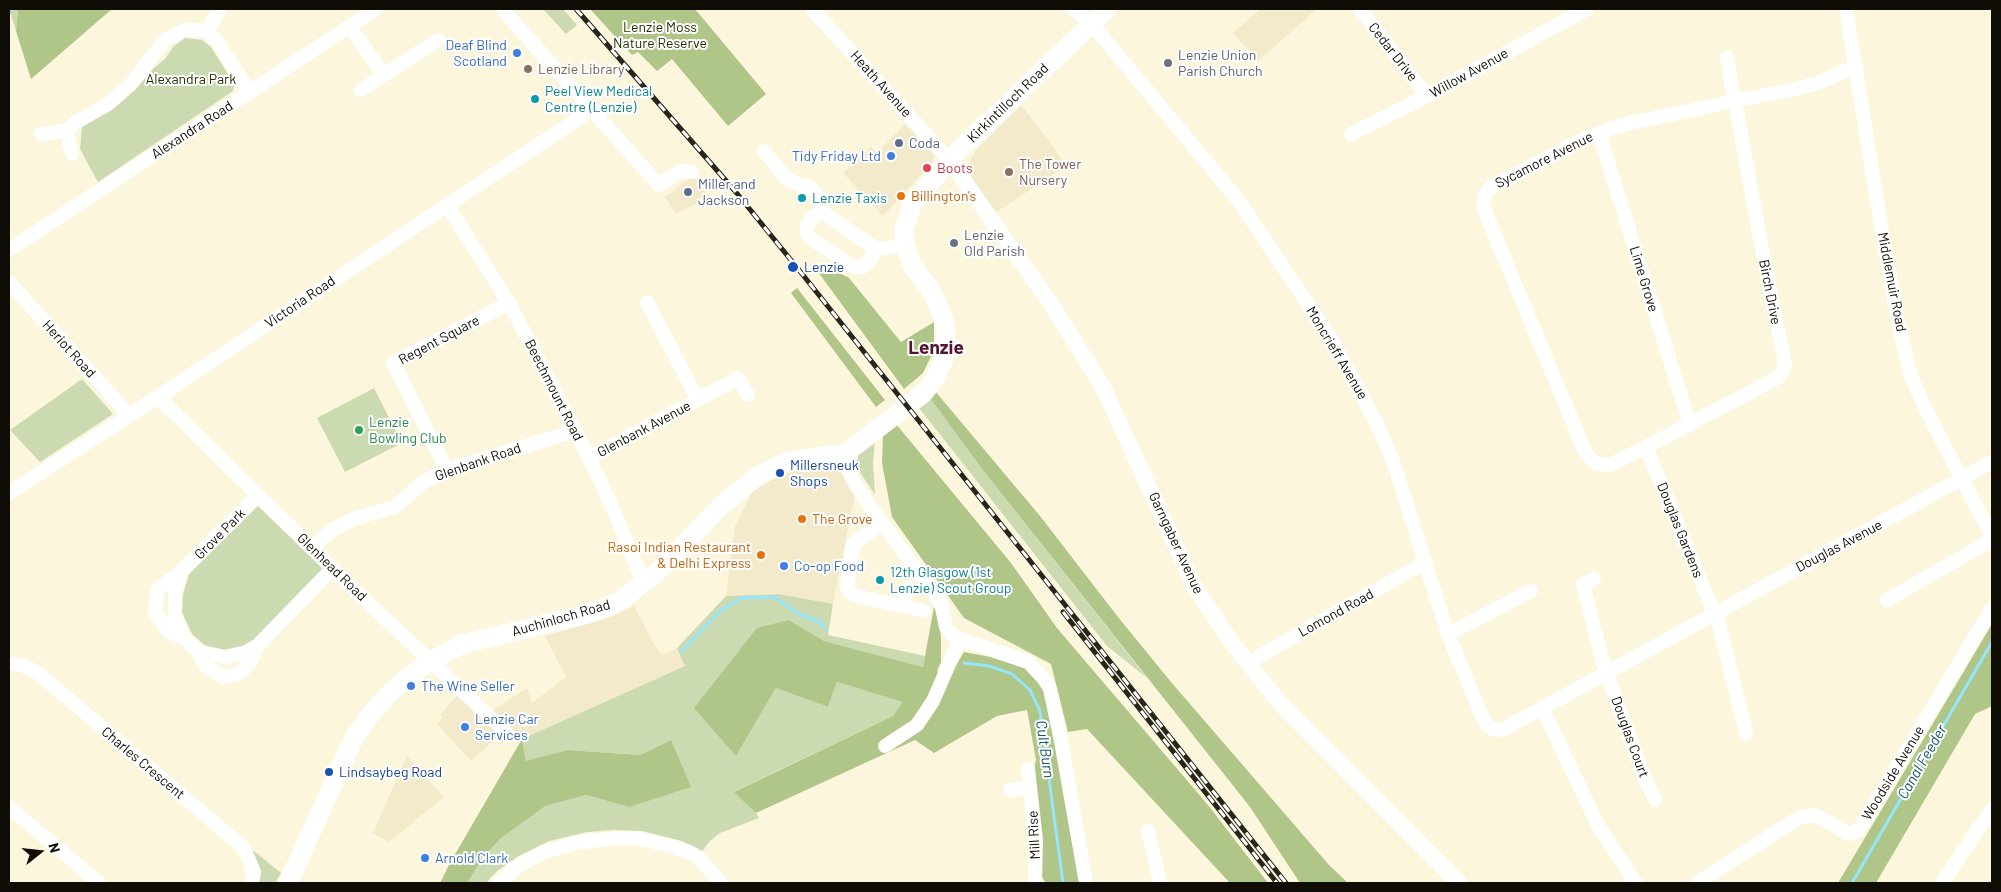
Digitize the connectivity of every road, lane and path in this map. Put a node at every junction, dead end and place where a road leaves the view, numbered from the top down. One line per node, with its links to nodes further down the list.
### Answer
1 (220, 9): 12 (street)
2 (376, 9): 11 (street, Alexandra Road)
3 (502, 9): 21 (street)
4 (812, 9): 28 (street, Heath Avenue)
5 (1073, 9): 10 (street, Moncrieff Avenue)
6 (1107, 9): 10 (main road, Kirkintilloch Road)
7 (1360, 9): 19 (street, Cedar Drive)
8 (1587, 9): 19 (street, Willow Avenue)
9 (1846, 9): 15 (street, Middlemuir Road)
10 (1091, 23): 28 (main road, Kirkintilloch Road); 55 (street, Moncrieff Avenue)
11 (350, 27): 16 (street); 18 (street, Alexandra Road)
12 (207, 32): 18 (street); 22 (street)
13 (438, 40): 16 (street)
14 (1727, 57): 20 (street, Birch Drive)
15 (1856, 66): 20 (street, Sycamore Avenue); 49 (street, Middlemuir Road)
16 (384, 75): 17 (street)
17 (360, 90)
18 (250, 92): 34 (street, Alexandra Road)
19 (1427, 96): 25 (street, Willow Avenue)
20 (1734, 100): 23 (street, Sycamore Avenue); 42 (street, Birch Drive)
21 (591, 110): 29 (street); 30 (street, Victoria Road)
22 (66, 131): 24 (street); 27 (street)
23 (1599, 132): 42 (street, Lime Grove); 44 (street, Sycamore Avenue)
24 (41, 134)
25 (1351, 134)
26 (764, 151): 31 (street)
27 (72, 154)
28 (950, 161): 32 (main road, Kirkintilloch Road); 73 (street, Garngaber Avenue)
29 (692, 172)
30 (447, 205): 37 (street, Beechmount Road); 39 (street, Victoria Road)
31 (820, 213): 33 (street); 33 (street)
32 (905, 244): 33 (street); 45 (main road, Kirkintilloch Road)
33 (876, 249)
34 (9, 250)
35 (9, 282): 41 (street, Heriot Road)
36 (647, 302): 40 (street, Glenbank Avenue)
37 (509, 303): 43 (street, Beechmount Road); 48 (street, Regent Square)
38 (748, 396): 40 (street, Glenbank Avenue)
39 (158, 397): 41 (street, Victoria Road); 51 (street, Glenhead Road)
40 (698, 400): 46 (street, Glenbank Avenue)
41 (129, 415): 50 (street, Victoria Road)
42 (1690, 425): 44 (street, Birch Drive)
43 (575, 430): 46 (street, Beechmount Road); 48 (street, Glenbank Road)
44 (1646, 448): 66 (street, Douglas Gardens)
45 (842, 456): 52 (street); 59 (main road, Auchinloch Road)
46 (589, 458): 59 (street, Beechmount Road)
47 (1992, 462): 49 (street, Douglas Avenue)
48 (447, 470): 54 (street, Glenbank Road)
49 (1963, 479): 53 (street, Middlemuir Road); 66 (street, Douglas Avenue)
50 (9, 493)
51 (258, 495): 54 (street, Glenhead Road); 57 (street, Grove Park)
52 (882, 523): 63 (street); 69 (street)
53 (1992, 539): 62 (street)
54 (312, 548): 56 (street, Glenhead Road)
55 (1426, 562): 67 (street, Moncrieff Avenue); 73 (street, Lomond Road)
56 (332, 568): 70 (street, Grove Park); 72 (street, Glenhead Road)
57 (181, 572): 68 (street, Grove Park); 68 (street, Grove Park)
58 (1594, 579): 75 (street, Douglas Court)
59 (644, 584): 72 (main road, Auchinloch Road)
60 (907, 588): 63 (street)
61 (1530, 591): 67 (street)
62 (1887, 600)
63 (903, 606): 65 (street)
64 (1992, 608): 88 (street, Woodside Avenue)
65 (924, 611)
66 (1714, 613): 75 (street, Douglas Avenue); 78 (street)
67 (1448, 634): 77 (street, Moncrieff Avenue)
68 (184, 638): 71 (street, Grove Park)
69 (960, 639): 80 (street); 95 (street)
70 (258, 646): 71 (street, Grove Park); 71 (street, Grove Park)
71 (198, 651)
72 (430, 661): 79 (street, Glenhead Road); 91 (main road, Auchinloch Road)
73 (1247, 663): 97 (street, Garngaber Avenue)
74 (9, 664): 90 (street, Charles Crescent)
75 (1607, 673): 76 (street, Douglas Avenue); 84 (street, Douglas Court)
76 (1542, 708): 77 (street, Douglas Avenue); 98 (street)
77 (1495, 730)
78 (1746, 733)
79 (510, 735)
80 (885, 746)
81 (1028, 769): 82 (street, Mill Rise)
82 (1030, 787): 83 (street); 94 (street, Mill Rise)
83 (1010, 790)
84 (1655, 800)
85 (9, 807): 89 (street)
86 (1991, 812): 100 (street)
87 (1148, 831): 96 (street)
88 (1714, 879): 99 (street, Woodside Avenue)
89 (99, 883)
90 (252, 883)
91 (288, 883)
92 (498, 883): 93 (street)
93 (721, 883)
94 (1035, 883)
95 (1086, 883)
96 (1160, 883)
97 (1458, 883)
98 (1636, 883)
99 (1697, 883)
100 (1942, 883)

